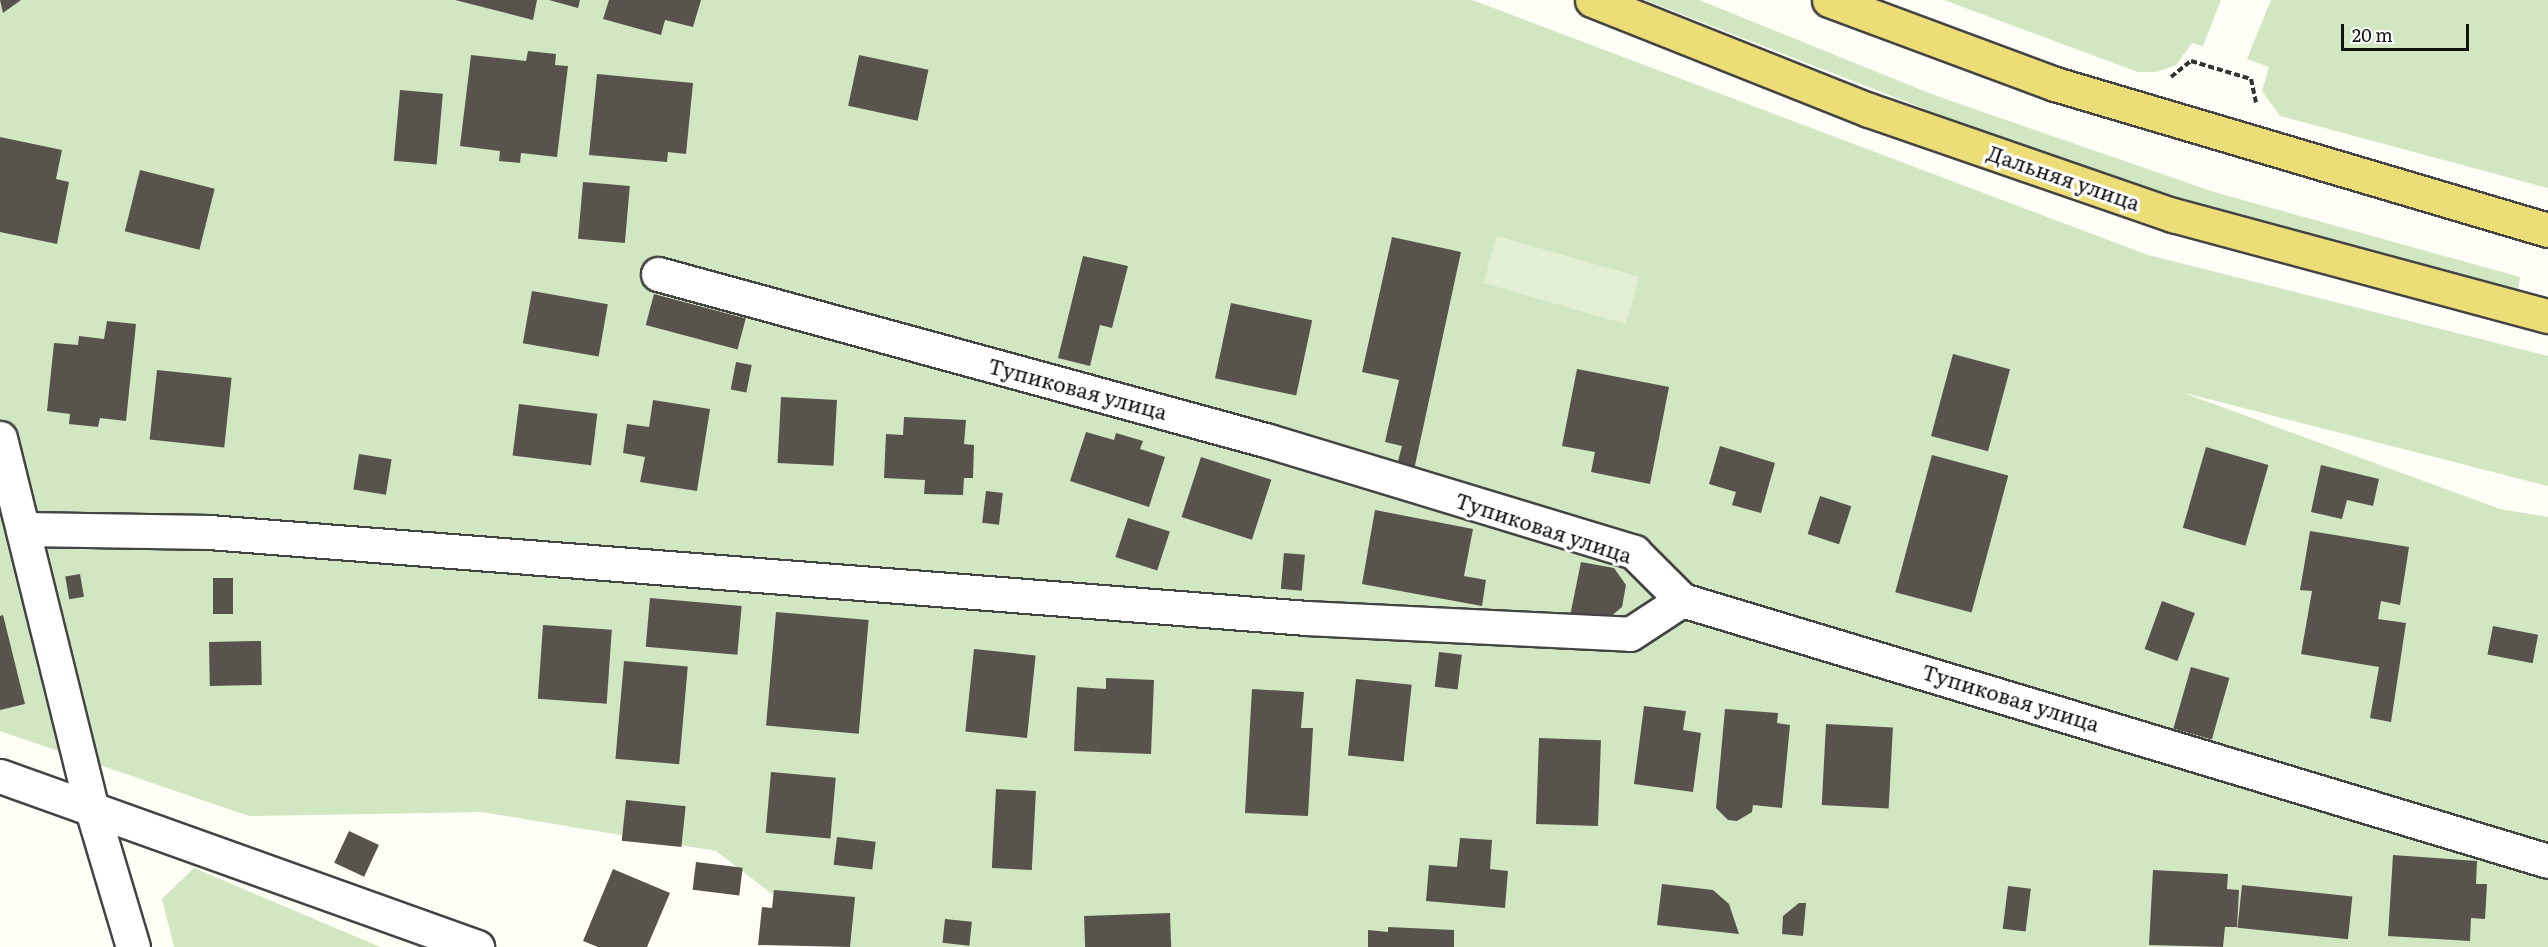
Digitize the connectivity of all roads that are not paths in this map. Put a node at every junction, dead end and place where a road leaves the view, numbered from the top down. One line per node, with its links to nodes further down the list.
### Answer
1 (1592, 0): 5 (main road, Дальняя улица)
2 (1829, 0): 3 (main road)
3 (2548, 230)
4 (658, 274): 8 (street, Тупиковая улица)
5 (2548, 316)
6 (0, 438): 7 (street)
7 (26, 529): 8 (street); 10 (street)
8 (1682, 600): 11 (street, Тупиковая улица)
9 (0, 776): 10 (street)
10 (91, 806): 12 (street); 13 (street)
11 (2548, 861)
12 (133, 947)
13 (477, 947)

